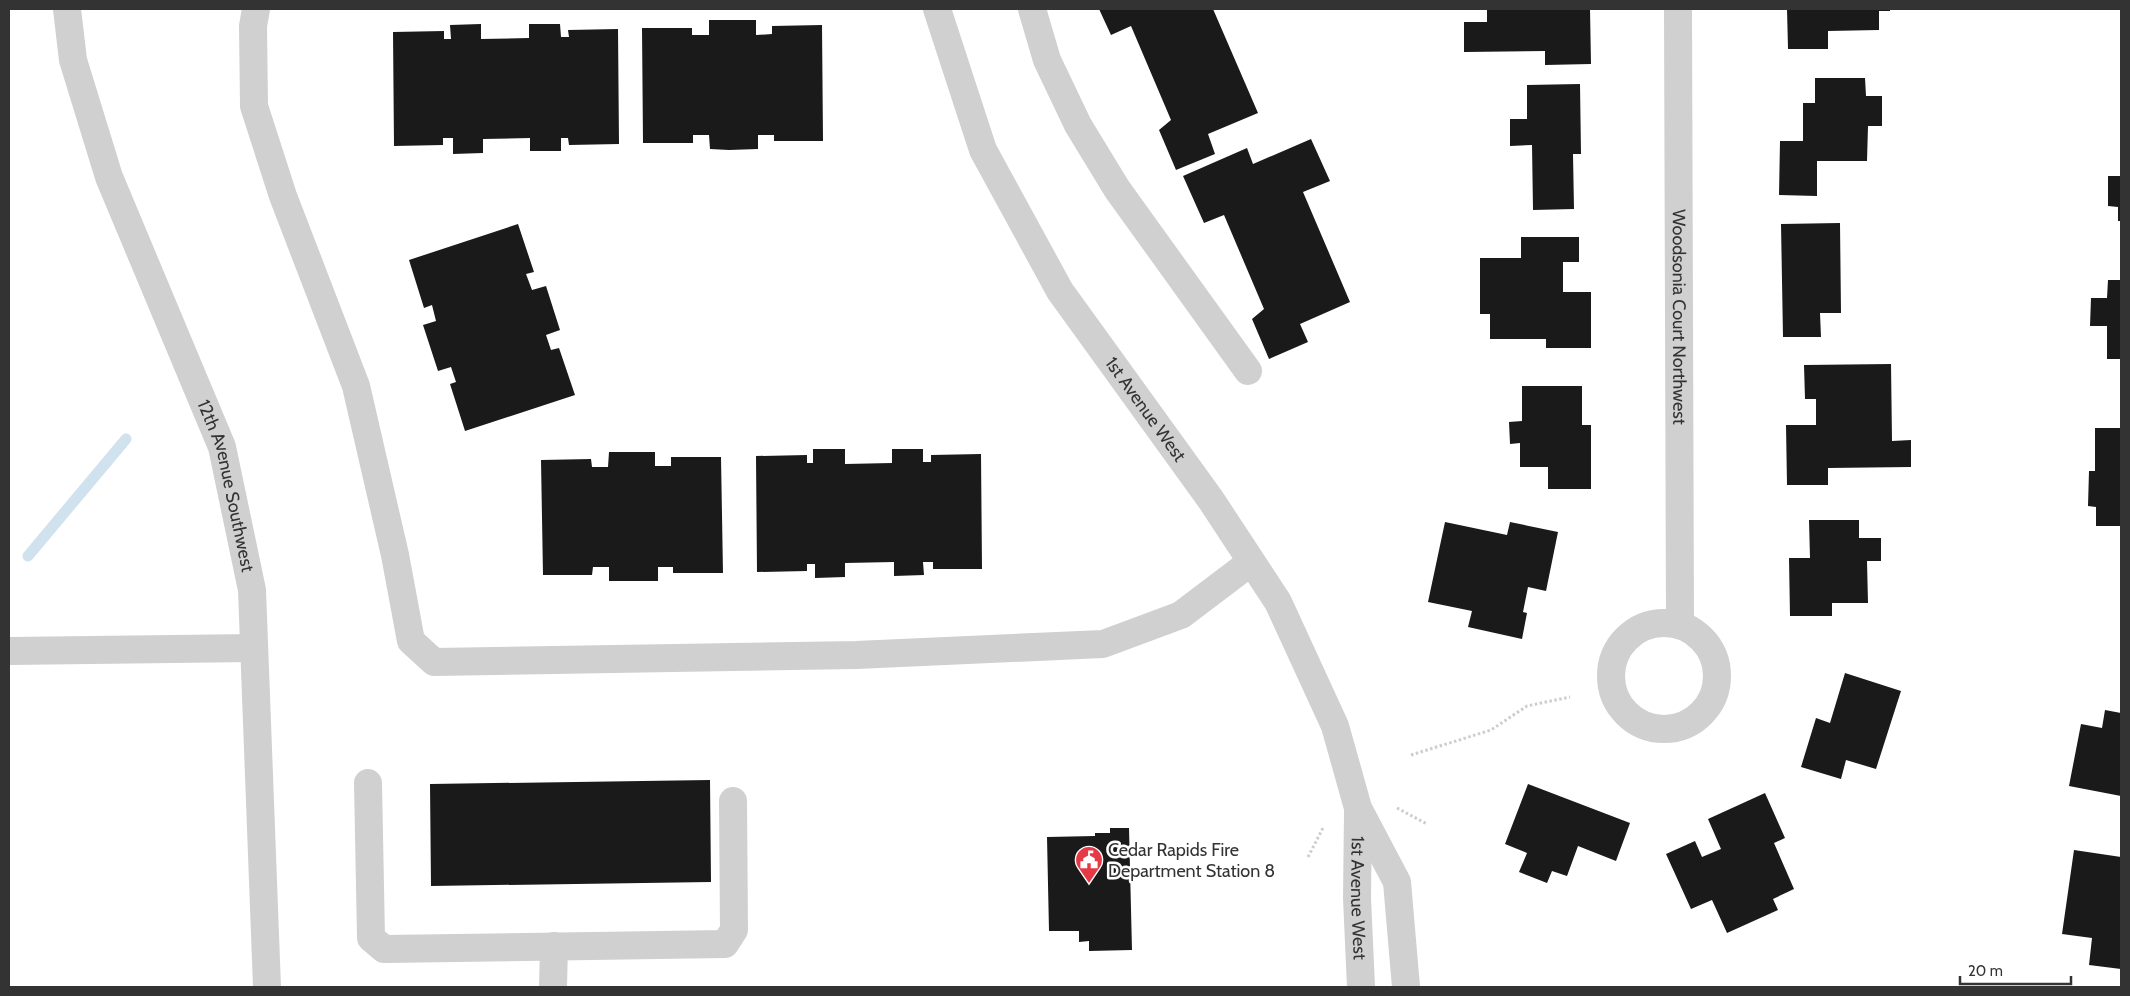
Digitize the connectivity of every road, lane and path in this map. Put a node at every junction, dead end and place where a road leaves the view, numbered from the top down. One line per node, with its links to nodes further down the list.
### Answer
1 (67, 9): 9 (street, 12th Avenue Southwest)
2 (256, 9): 7 (street)
3 (937, 9): 7 (street, 1st Avenue West)
4 (1032, 9): 6 (street)
5 (1678, 9): 8 (street, Woodsonia Court Northwest)
6 (1248, 371)
7 (1252, 562): 15 (street, 1st Avenue West)
8 (1680, 625)
9 (254, 648): 10 (street); 17 (street, 12th Avenue Southwest)
10 (9, 650)
11 (1570, 697): 12 (path)
12 (1411, 755)
13 (368, 783): 16 (street)
14 (733, 801): 16 (street)
15 (1358, 808): 19 (street, 1st Avenue West); 20 (street, 1st Avenue West)
16 (554, 946): 18 (street)
17 (267, 987)
18 (553, 987)
19 (1361, 987)
20 (1406, 987)

